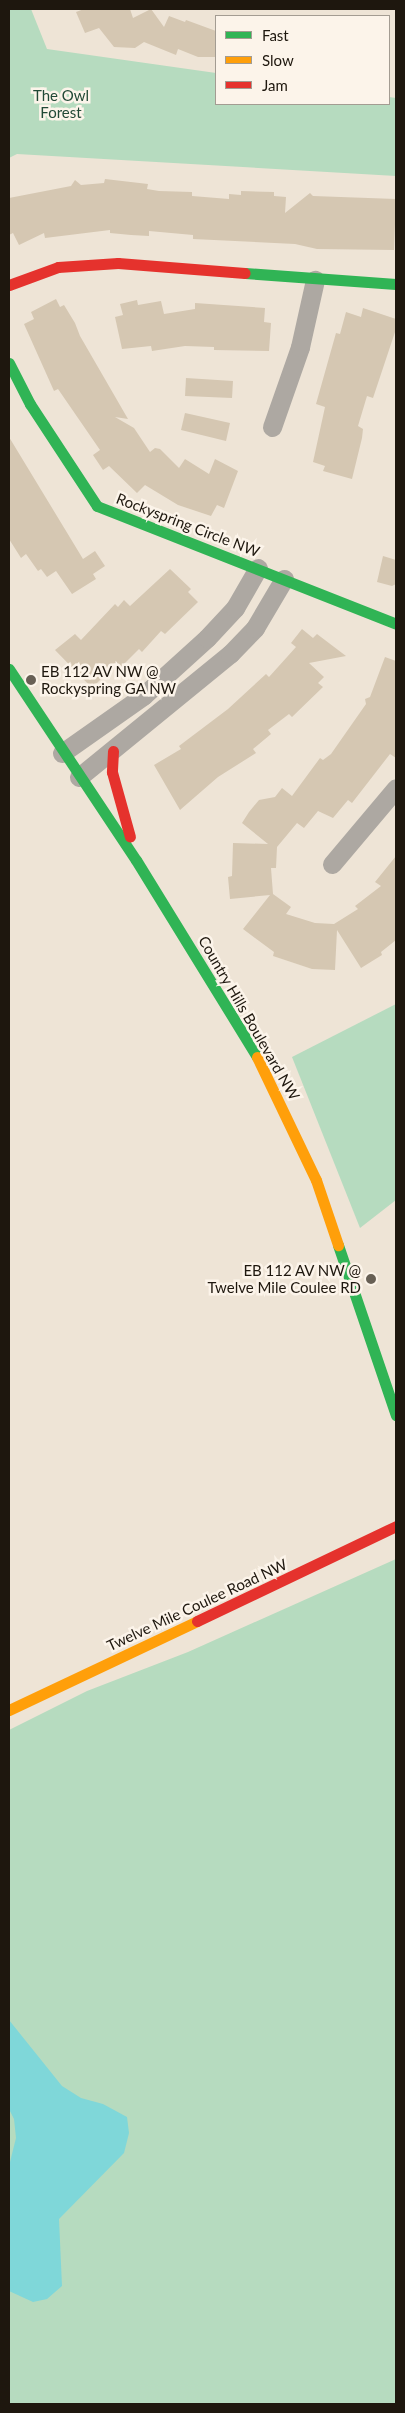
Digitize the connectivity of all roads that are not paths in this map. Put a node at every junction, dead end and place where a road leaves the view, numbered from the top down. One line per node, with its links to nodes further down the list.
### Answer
1 (315, 280): 2 (street); 3 (street); 5 (street)
2 (396, 284)
3 (9, 285)
4 (9, 363): 6 (street, Rockyspring Circle NW)
5 (272, 427)
6 (258, 568): 7 (street, Rockyspring Circle NW); 11 (street)
7 (284, 580): 8 (street, Rockyspring Circle NW); 10 (street)
8 (396, 624)
9 (9, 670): 11 (street, Country Hills Boulevard NW)
10 (113, 752): 12 (street); 14 (street)
11 (62, 753): 12 (street, Country Hills Boulevard NW)
12 (79, 777): 14 (street, Country Hills Boulevard NW)
13 (396, 788): 15 (street)
14 (136, 860): 16 (street, Country Hills Boulevard NW)
15 (332, 864)
16 (396, 1415)
17 (396, 1526): 18 (street, Twelve Mile Coulee Road NW)
18 (9, 1710)

